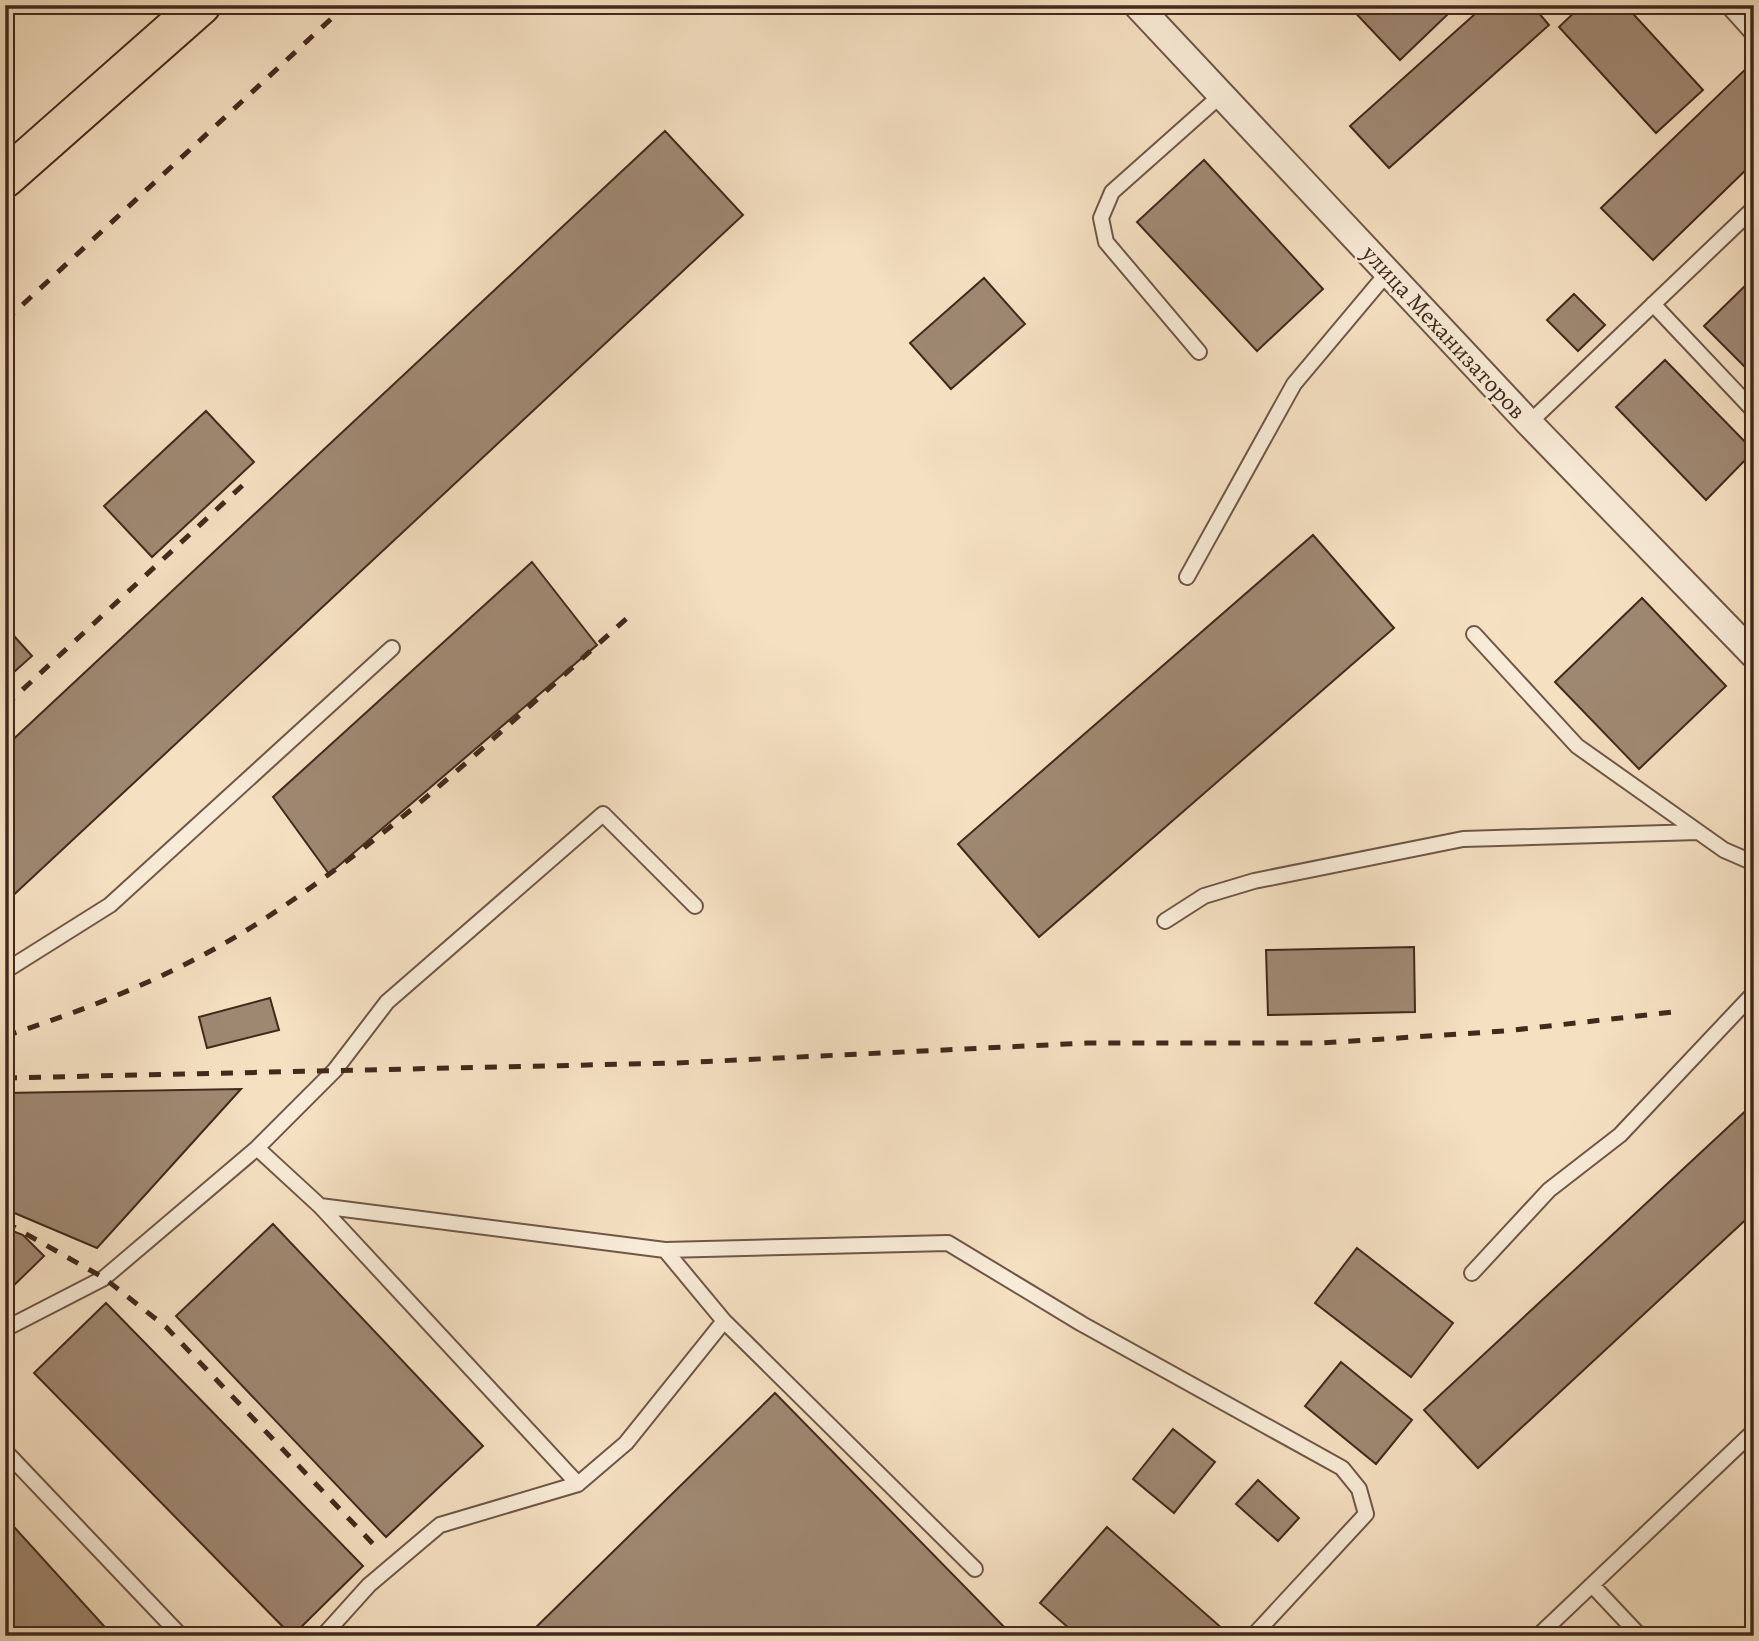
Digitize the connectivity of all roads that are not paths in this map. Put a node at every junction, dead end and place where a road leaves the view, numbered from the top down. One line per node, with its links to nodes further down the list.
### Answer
1 (201, 5): 6 (highway)
2 (1137, 5): 5 (street, улица Механизаторов)
3 (1727, 5): 4 (lane)
4 (1754, 35)
5 (1220, 96): 8 (street, улица Механизаторов); 10 (lane)
6 (5, 178)
7 (1754, 208): 9 (lane)
8 (1388, 272): 12 (street, улица Механизаторов); 13 (lane)
9 (1653, 304): 11 (lane); 12 (lane)
10 (1199, 352)
11 (1754, 411)
12 (1529, 423): 16 (street, улица Механизаторов)
13 (1187, 577)
14 (1474, 635): 17 (lane)
15 (392, 648): 21 (lane)
16 (1754, 655)
17 (1698, 832): 18 (lane); 20 (lane)
18 (1754, 863)
19 (695, 906): 23 (lane)
20 (1165, 921)
21 (5, 971)
22 (1754, 993): 26 (lane)
23 (257, 1148): 24 (lane); 28 (lane)
24 (320, 1206): 25 (lane); 31 (lane)
25 (665, 1250): 27 (lane); 36 (lane)
26 (1472, 1273)
27 (724, 1321): 31 (lane); 32 (lane)
28 (5, 1329)
29 (1754, 1431): 33 (lane)
30 (5, 1451): 34 (lane)
31 (578, 1484): 35 (lane)
32 (975, 1569)
33 (1592, 1585): 37 (lane); 38 (lane)
34 (181, 1636)
35 (323, 1636)
36 (1253, 1636)
37 (1538, 1636)
38 (1640, 1636)

